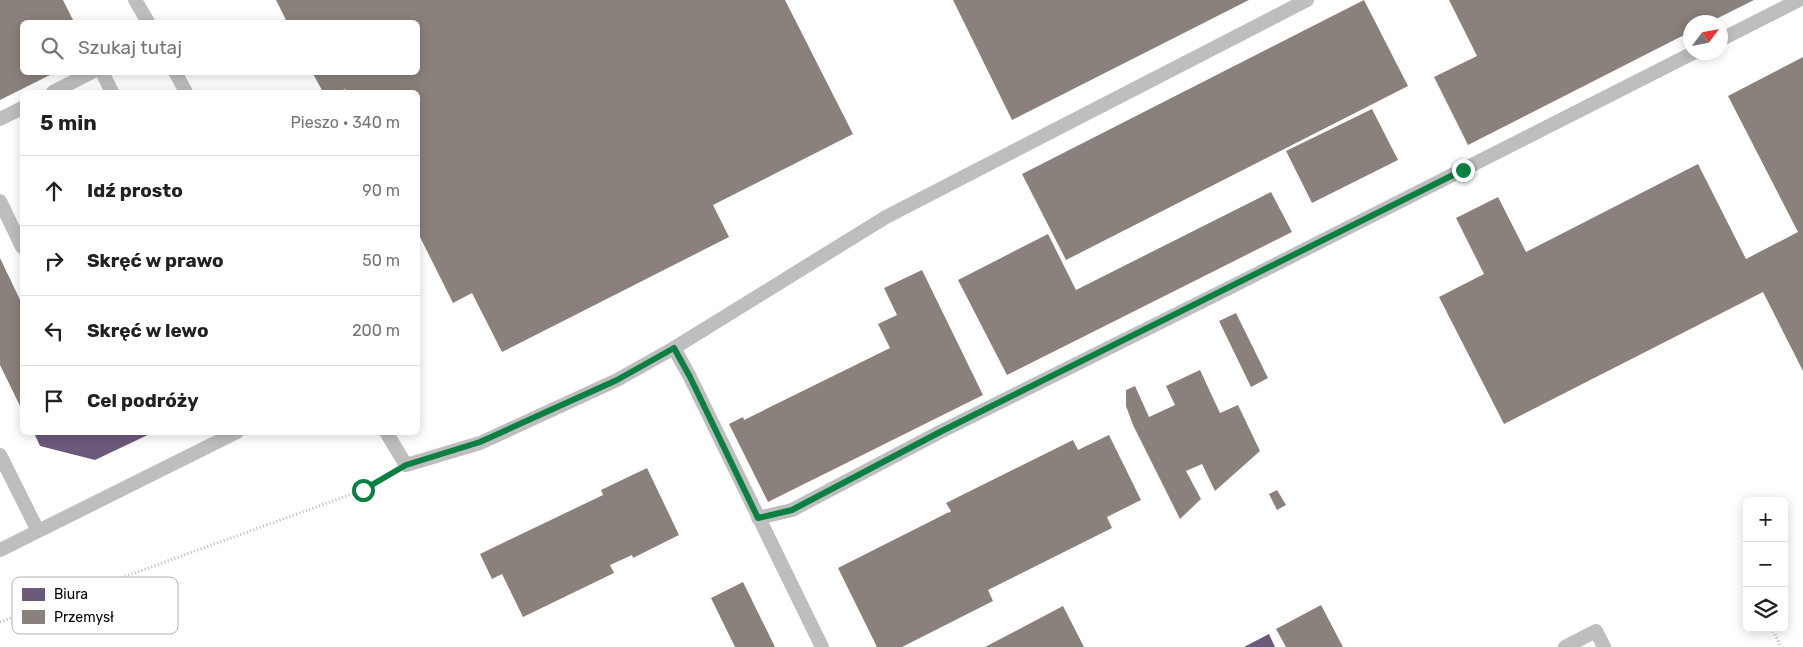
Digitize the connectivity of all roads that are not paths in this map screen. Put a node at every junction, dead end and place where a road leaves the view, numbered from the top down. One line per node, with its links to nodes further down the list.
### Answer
1 (135, 0): 4 (lane)
2 (1307, 0): 17 (lane)
3 (1799, 0): 5 (lane)
4 (147, 20)
5 (1728, 36)
6 (1683, 58): 21 (lane)
7 (86, 75): 10 (lane)
8 (104, 75): 11 (lane)
9 (177, 75): 12 (lane)
10 (57, 90)
11 (111, 90)
12 (185, 90)
13 (20, 109): 14 (lane)
14 (0, 119)
15 (0, 201): 16 (lane)
16 (20, 243)
17 (674, 348): 19 (lane); 21 (lane)
18 (231, 435): 22 (lane)
19 (388, 435)
20 (0, 455): 22 (lane)
21 (758, 518): 24 (lane)
22 (38, 531): 23 (lane)
23 (0, 550)
24 (822, 647)
25 (1565, 647): 26 (lane)
26 (1604, 647)

